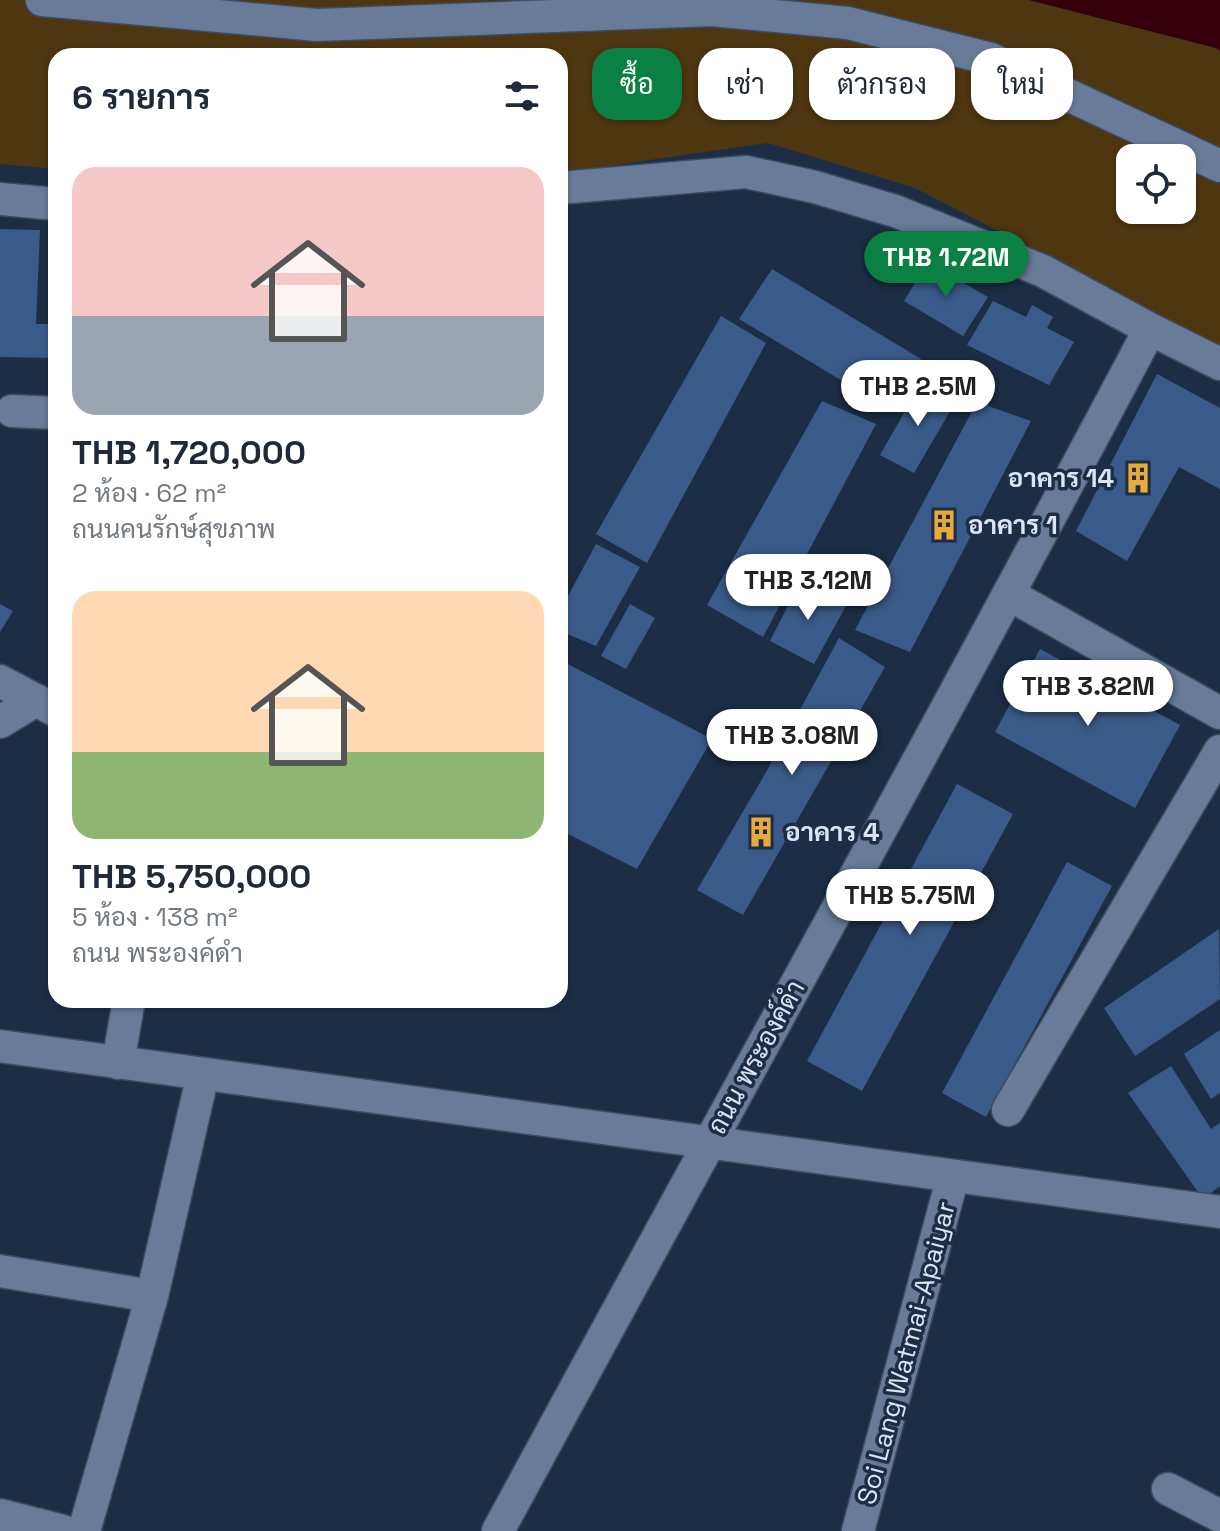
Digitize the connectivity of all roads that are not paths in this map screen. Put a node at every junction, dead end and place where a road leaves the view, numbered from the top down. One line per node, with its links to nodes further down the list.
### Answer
1 (42, 0): 2 (street)
2 (1220, 166)
3 (568, 187): 6 (street)
4 (0, 199): 5 (street)
5 (48, 203)
6 (1150, 329): 7 (street); 10 (street, ถนน พระองค์ดำ)
7 (1220, 364)
8 (12, 411): 9 (street)
9 (48, 413)
10 (1010, 595): 13 (street); 21 (street, ถนน พระองค์ดำ)
11 (0, 681): 12 (street)
12 (46, 706): 14 (street)
13 (1220, 713)
14 (0, 722)
15 (1220, 751): 20 (street)
16 (128, 1008): 18 (street)
17 (0, 1046): 18 (street)
18 (118, 1063): 19 (street)
19 (203, 1074): 21 (street); 25 (street)
20 (1008, 1110)
21 (708, 1143): 22 (street); 31 (street, ถนน พระองค์ดำ)
22 (953, 1176): 23 (street); 32 (street, Soi Lang Watmai-Apaiyar)
23 (1220, 1212)
24 (0, 1271): 25 (street)
25 (152, 1296): 30 (street)
26 (1168, 1489): 28 (street)
27 (0, 1515): 29 (street)
28 (1220, 1516)
29 (63, 1531)
30 (84, 1531)
31 (498, 1531)
32 (858, 1531)

